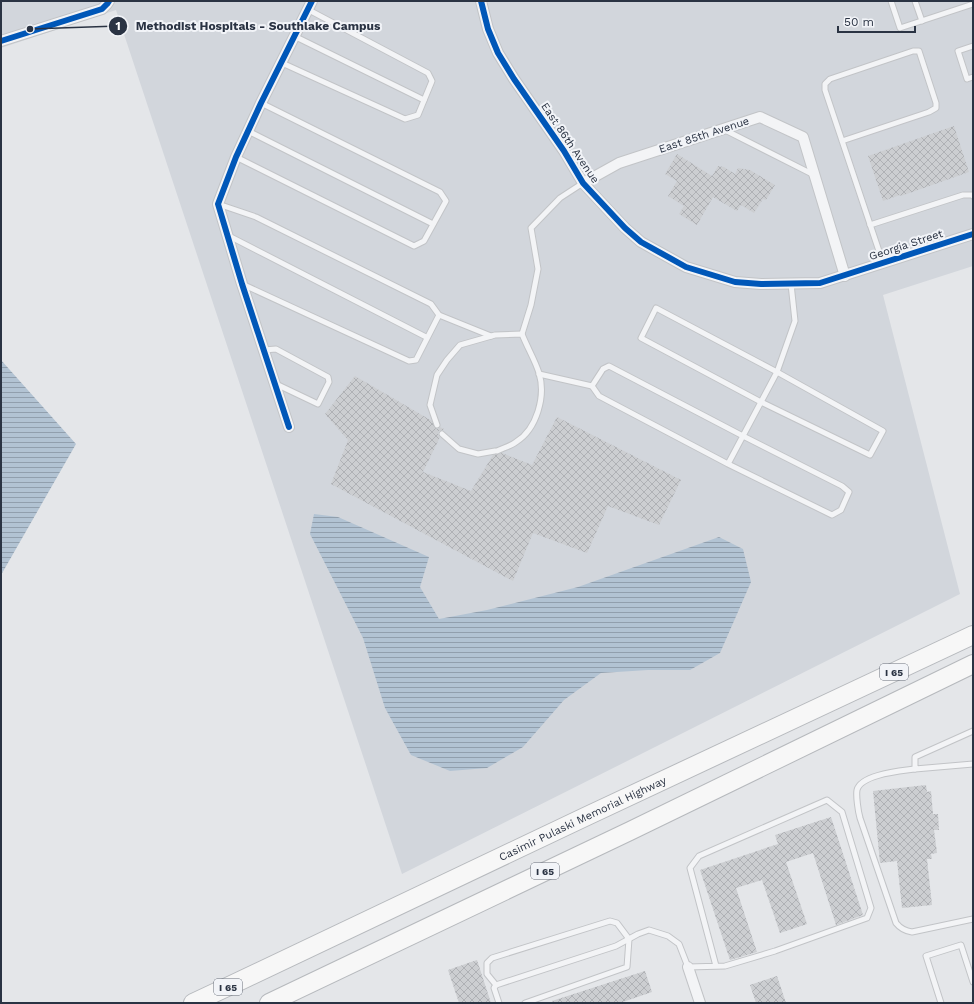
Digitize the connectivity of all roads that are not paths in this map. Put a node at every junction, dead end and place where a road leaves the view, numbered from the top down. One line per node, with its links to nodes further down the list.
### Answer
1 (109, 1): 9 (street)
2 (481, 1): 20 (street, East 86th Avenue)
3 (892, 1): 7 (lane)
4 (915, 1): 7 (lane)
5 (973, 4): 7 (lane)
6 (309, 5): 8 (street); 13 (lane)
7 (922, 21)
8 (294, 36): 11 (street); 13 (lane)
9 (1, 41)
10 (973, 46): 12 (lane)
11 (282, 63): 13 (lane); 14 (street)
12 (973, 77)
13 (424, 100)
14 (261, 104): 16 (street); 23 (lane)
15 (722, 129): 19 (lane); 19 (street, East 85th Avenue); 20 (street, East 85th Avenue)
16 (248, 131): 18 (street); 23 (lane)
17 (842, 141): 17 (lane); 24 (lane)
18 (236, 157): 22 (street); 23 (lane)
19 (815, 176): 28 (street, East 85th Avenue)
20 (583, 184): 30 (street, East 86th Avenue); 32 (lane)
21 (973, 196): 24 (lane)
22 (218, 204): 26 (street); 31 (lane)
23 (433, 224)
24 (870, 226): 27 (lane)
25 (973, 234): 27 (street, Georgia Street)
26 (228, 236): 29 (street); 34 (lane)
27 (883, 263): 28 (street, Georgia Street)
28 (845, 276): 30 (street, East 86th Avenue)
29 (242, 284): 34 (lane); 35 (street)
30 (791, 284): 36 (lane)
31 (439, 315): 33 (lane); 34 (lane)
32 (522, 334): 33 (lane); 37 (lane)
33 (491, 336): 41 (lane)
34 (426, 337)
35 (264, 350): 38 (street); 38 (lane)
36 (777, 372): 40 (lane); 40 (lane); 40 (lane)
37 (539, 374): 39 (lane); 43 (lane)
38 (275, 383): 42 (street)
39 (592, 386): 44 (lane); 45 (lane)
40 (761, 402): 44 (lane)
41 (437, 425)
42 (289, 427)
43 (442, 434)
44 (743, 436): 45 (lane); 45 (lane)
45 (728, 464)
46 (973, 635): 57 (highway, Casimir Pulaski Memorial Highway / I 65)
47 (973, 664): 58 (highway, I 65)
48 (973, 731): 50 (lane)
49 (973, 764): 50 (lane)
50 (915, 769): 51 (lane)
51 (973, 919)
52 (629, 938): 54 (lane); 56 (lane); 56 (lane); 60 (lane)
53 (716, 966): 53 (lane); 54 (lane)
54 (688, 967): 61 (street)
55 (973, 982): 62 (lane)
56 (496, 985): 59 (lane)
57 (193, 1003)
58 (269, 1003)
59 (499, 1003)
60 (525, 1003)
61 (700, 1003)
62 (941, 1003)

